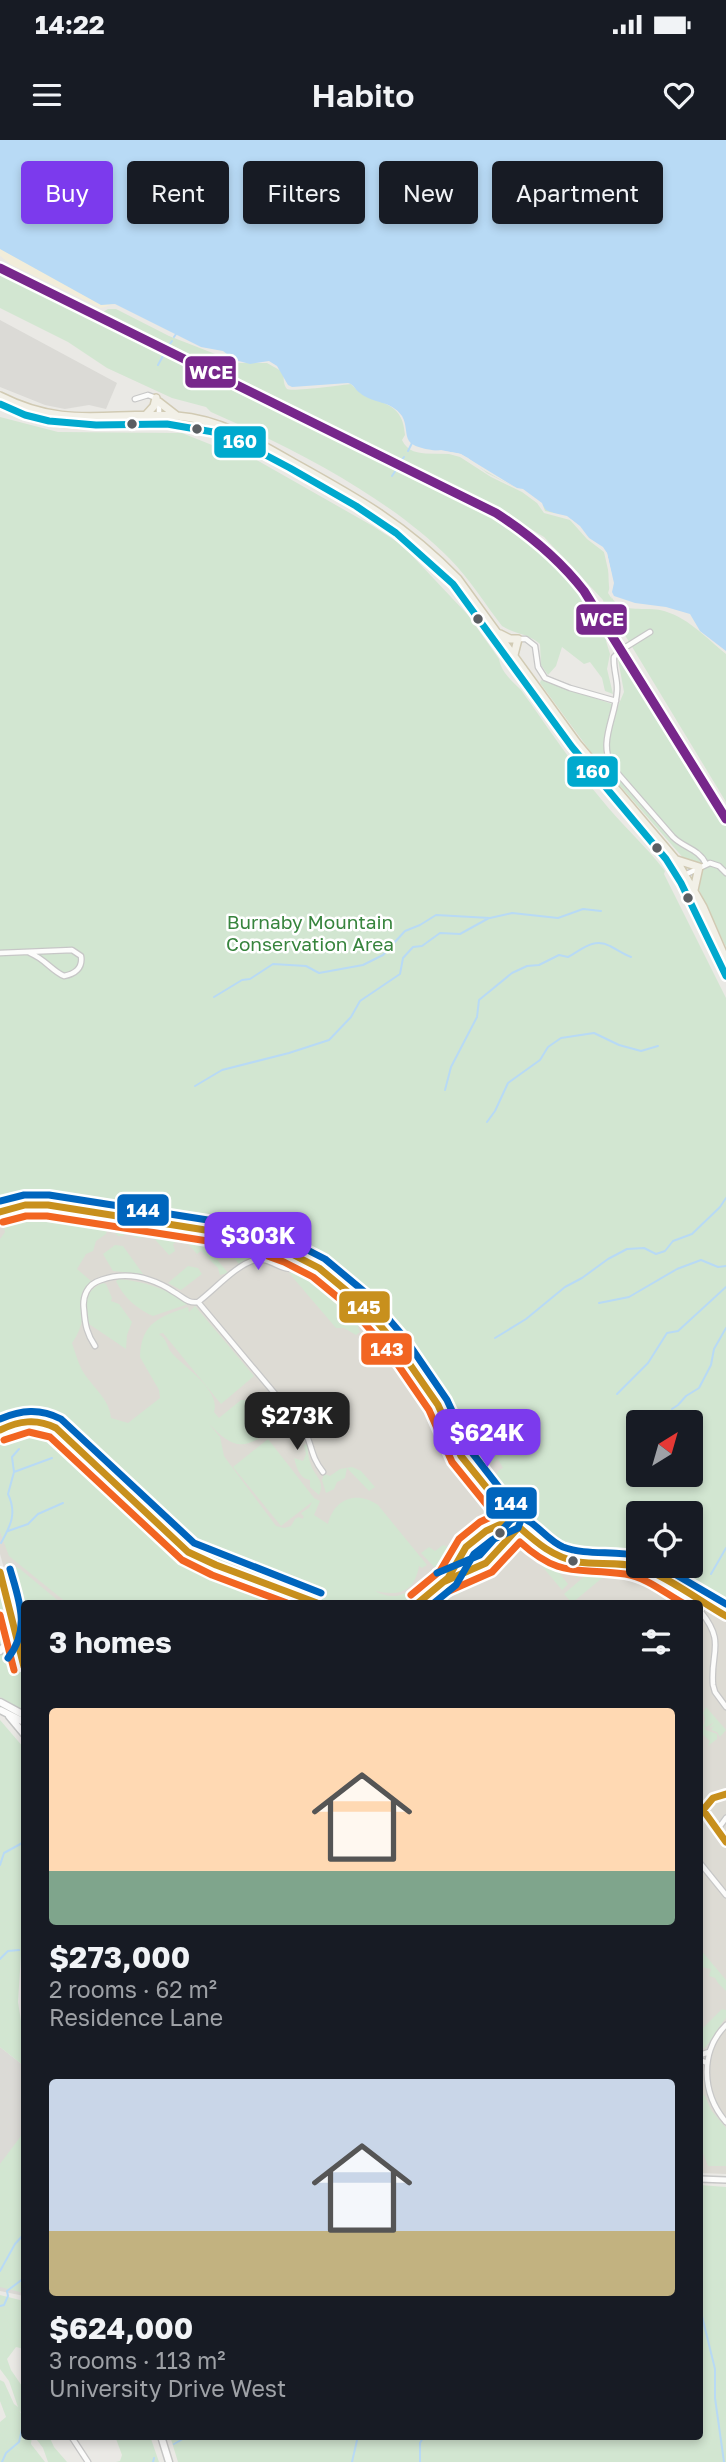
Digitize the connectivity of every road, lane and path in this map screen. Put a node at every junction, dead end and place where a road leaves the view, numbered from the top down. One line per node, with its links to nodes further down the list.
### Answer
1 (0, 396): 5 (main road)
2 (135, 400): 3 (street)
3 (158, 400): 5 (main road); 6 (street); 7 (main road)
4 (0, 404): 8 (main road)
5 (145, 416): 6 (main road)
6 (160, 416): 7 (main road); 8 (street)
7 (177, 416): 10 (main road)
8 (159, 425): 17 (main road)
9 (650, 632): 13 (street)
10 (498, 633): 11 (main road); 12 (main road)
11 (518, 639): 12 (main road); 13 (street)
12 (514, 656): 14 (main road)
13 (616, 701): 15 (street)
14 (676, 860): 15 (main road); 17 (main road)
15 (703, 866): 16 (street); 17 (street); 18 (main road)
16 (726, 873)
17 (682, 876): 18 (main road); 22 (main road)
18 (694, 890): 21 (main road)
19 (0, 953): 20 (street)
20 (30, 953): 20 (street)
21 (726, 960)
22 (726, 976)
23 (0, 1212): 24 (street)
24 (302, 1259): 25 (street); 29 (street)
25 (198, 1302): 26 (street); 28 (street)
26 (95, 1346)
27 (0, 1430): 36 (street)
28 (323, 1472)
29 (516, 1523): 30 (street); 32 (street); 38 (street)
30 (483, 1533)
31 (466, 1547): 35 (street)
32 (500, 1553)
33 (481, 1566): 35 (street)
34 (0, 1572): 43 (street)
35 (448, 1578): 37 (street)
36 (309, 1600)
37 (422, 1600)
38 (700, 1600)
39 (704, 1602): 40 (street); 42 (street)
40 (703, 1605)
41 (703, 1614): 49 (street)
42 (726, 1616)
43 (14, 1621): 44 (street); 46 (main road)
44 (16, 1630): 45 (street); 47 (street)
45 (21, 1641)
46 (0, 1651)
47 (21, 1656)
48 (0, 1702): 51 (main road)
49 (726, 1706)
50 (0, 1710): 52 (main road)
51 (21, 1713)
52 (8, 1714): 53 (main road); 54 (main road)
53 (21, 1720)
54 (21, 1730)
55 (726, 1818): 56 (street)
56 (726, 1842)
57 (703, 1867): 58 (street)
58 (726, 1895)
59 (726, 2025): 60 (street)
60 (709, 2052): 61 (street); 63 (street)
61 (703, 2054)
62 (703, 2061): 63 (street)
63 (707, 2063): 64 (street)
64 (726, 2122)
65 (703, 2179): 66 (street)
66 (726, 2180)
67 (74, 2440): 69 (street)
68 (162, 2440): 70 (main road)
69 (88, 2462)
70 (169, 2462)

